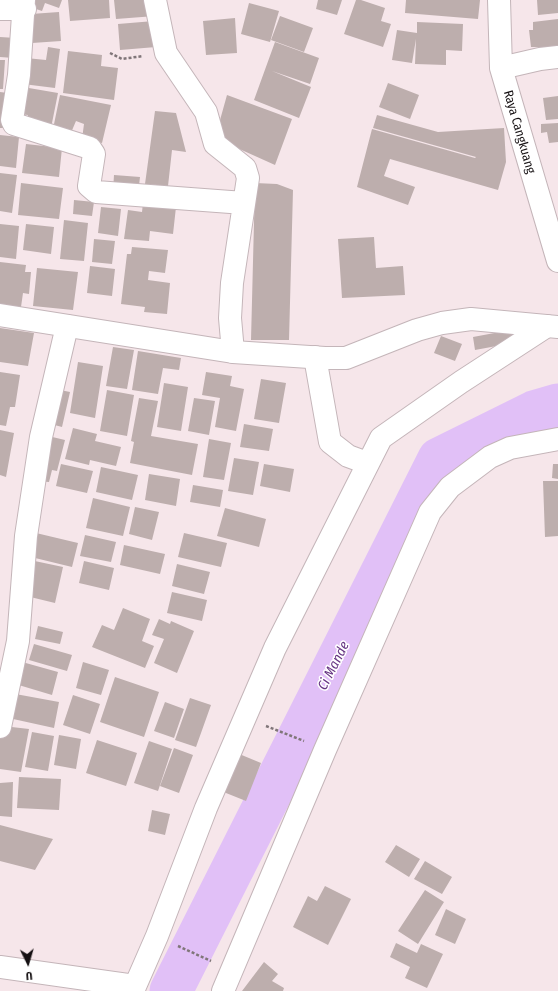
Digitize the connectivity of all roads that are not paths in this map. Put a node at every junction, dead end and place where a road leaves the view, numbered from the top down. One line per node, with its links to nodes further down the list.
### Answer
1 (155, 0): 7 (street)
2 (499, 0): 6 (street, Raya Cangkuang)
3 (25, 4): 4 (street); 7 (street)
4 (0, 9)
5 (558, 57): 6 (street)
6 (501, 68): 8 (street, Raya Cangkuang)
7 (244, 203): 12 (street)
8 (558, 261)
9 (0, 315): 10 (street)
10 (67, 326): 12 (street); 16 (street)
11 (553, 327): 13 (street); 15 (street)
12 (233, 352): 13 (street)
13 (315, 357): 15 (street)
14 (558, 439): 19 (street)
15 (367, 463): 18 (street)
16 (0, 727)
17 (0, 968): 18 (street)
18 (136, 985)
19 (223, 991)

